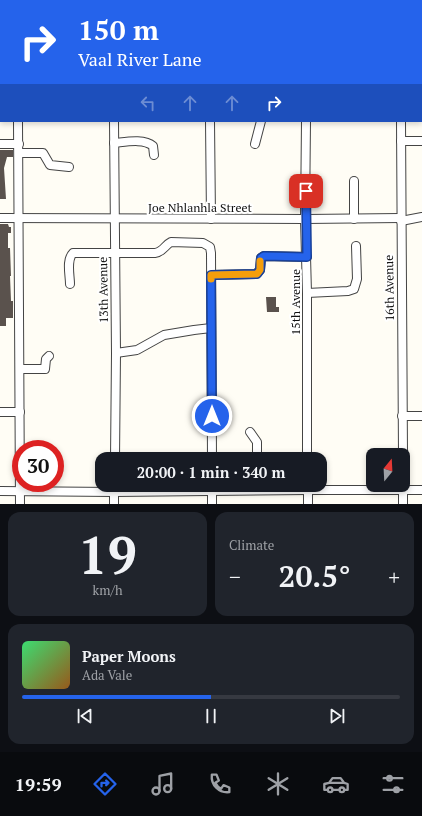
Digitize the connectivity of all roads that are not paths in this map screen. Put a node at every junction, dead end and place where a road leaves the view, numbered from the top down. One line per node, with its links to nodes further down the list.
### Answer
1 (0, 0): 2 (street)
2 (8, 0)
3 (18, 122): 14 (street)
4 (114, 122): 11 (street, 13th Avenue)
5 (210, 122): 21 (street)
6 (261, 122): 13 (street)
7 (306, 122): 23 (street, 15th Avenue)
8 (401, 122): 9 (street, 16th Avenue)
9 (401, 141): 10 (street); 25 (street, 16th Avenue)
10 (422, 142)
11 (114, 143): 15 (street); 22 (street, 13th Avenue)
12 (0, 144): 14 (street)
13 (255, 144)
14 (19, 148): 16 (street); 20 (street)
15 (154, 154)
16 (69, 167)
17 (354, 181): 24 (street)
18 (422, 217): 25 (street, Joe Nhlanhla Street)
19 (0, 218): 20 (street, Joe Nhlanhla Street)
20 (20, 218): 22 (street, Joe Nhlanhla Street); 35 (street)
21 (210, 218): 22 (street, Joe Nhlanhla Street); 23 (street, Joe Nhlanhla Street)
22 (114, 219): 27 (street, 13th Avenue)
23 (305, 219): 24 (street, Joe Nhlanhla Street); 28 (street, 15th Avenue)
24 (354, 219): 25 (street, Joe Nhlanhla Street)
25 (401, 219): 38 (street, 16th Avenue)
26 (356, 246): 31 (street)
27 (115, 253): 29 (street); 30 (street); 33 (street, 13th Avenue)
28 (307, 257): 29 (street); 31 (street, 15th Avenue)
29 (211, 275): 32 (street)
30 (70, 284)
31 (307, 293): 46 (street, 15th Avenue)
32 (211, 328): 33 (street); 44 (street)
33 (116, 353): 43 (street, 13th Avenue)
34 (49, 356): 35 (street)
35 (20, 369): 37 (street)
36 (0, 412): 37 (street)
37 (20, 412): 41 (street)
38 (402, 416): 39 (street); 42 (street, 16th Avenue)
39 (422, 416)
40 (250, 432): 45 (street)
41 (20, 440)
42 (402, 448)
43 (114, 452)
44 (212, 452)
45 (257, 452)
46 (307, 452)
47 (327, 487): 48 (street)
48 (366, 488)
49 (95, 489): 51 (street)
50 (410, 489): 52 (street)
51 (64, 490)
52 (422, 490)
53 (0, 491): 54 (street)
54 (12, 491)
55 (19, 492): 60 (street)
56 (114, 492): 61 (street)
57 (212, 492): 62 (street)
58 (308, 492): 63 (street)
59 (403, 492): 64 (street)
60 (20, 504)
61 (114, 504)
62 (212, 504)
63 (308, 504)
64 (403, 504)

